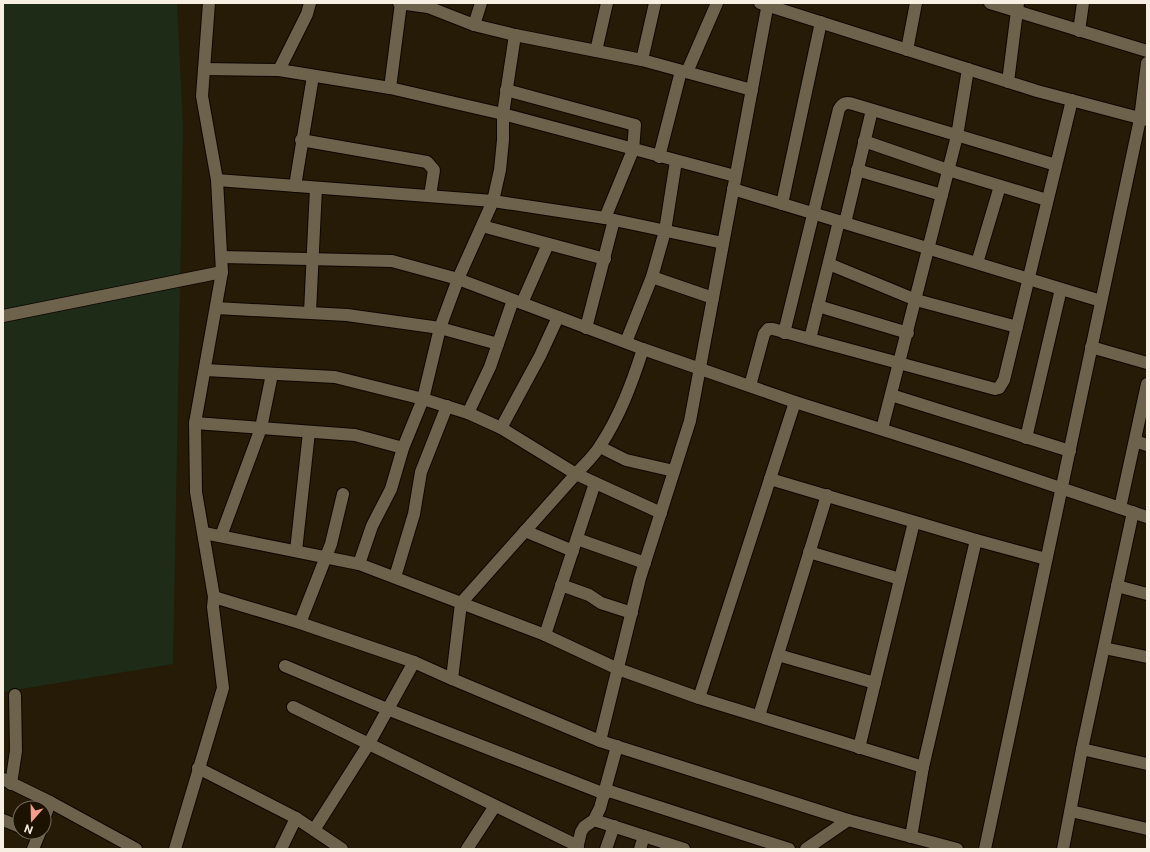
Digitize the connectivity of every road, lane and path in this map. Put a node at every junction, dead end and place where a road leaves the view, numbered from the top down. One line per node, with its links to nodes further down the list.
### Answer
1 (209, 3): 22 (street)
2 (310, 3): 24 (street)
3 (400, 3): 14 (street); 28 (street)
4 (480, 3): 14 (street)
5 (607, 3): 18 (street)
6 (655, 3): 20 (street)
7 (717, 3): 25 (street)
8 (916, 3): 17 (street)
9 (990, 3): 12 (street)
10 (1083, 3): 15 (street)
11 (765, 4): 13 (street); 30 (street)
12 (1017, 8): 15 (street); 27 (street)
13 (821, 22): 17 (street); 54 (street)
14 (474, 25): 16 (street)
15 (1079, 31): 19 (street)
16 (515, 35): 18 (street); 29 (street)
17 (907, 50): 23 (street)
18 (596, 51): 20 (street)
19 (1147, 51)
20 (642, 60): 25 (street)
21 (1147, 63): 34 (street)
22 (204, 69): 24 (street); 45 (street)
23 (968, 69): 27 (street); 35 (street)
24 (279, 70): 26 (street)
25 (684, 72): 30 (street); 39 (street)
26 (313, 76): 28 (street); 36 (street)
27 (1008, 82): 31 (street)
28 (390, 88): 33 (street)
29 (506, 90): 33 (street); 38 (street)
30 (752, 90): 44 (street)
31 (1072, 100): 34 (street); 41 (street)
32 (872, 110): 35 (street); 37 (street); 55 (street)
33 (503, 114): 38 (street); 53 (street)
34 (1144, 119): 75 (street)
35 (957, 136): 41 (street); 43 (street)
36 (301, 140): 46 (street); 50 (street)
37 (864, 141): 42 (street); 43 (street)
38 (633, 150): 39 (street); 56 (street)
39 (659, 157): 40 (street)
40 (676, 161): 44 (street); 59 (street)
41 (1056, 165): 52 (street)
42 (857, 170): 51 (street); 57 (street)
43 (948, 170): 47 (street); 51 (street)
44 (735, 176): 49 (street)
45 (217, 180): 46 (street); 63 (street)
46 (294, 186): 48 (street)
47 (1000, 186): 52 (street); 66 (street)
48 (316, 188): 50 (street); 64 (street)
49 (733, 189): 54 (street); 60 (street)
50 (430, 196): 53 (street)
51 (942, 196): 62 (street)
52 (1048, 200): 71 (street)
53 (493, 201): 56 (street); 58 (street)
54 (782, 204): 55 (street)
55 (813, 213): 57 (street); 85 (street)
56 (610, 219): 59 (street); 65 (street)
57 (842, 222): 62 (street); 67 (street)
58 (482, 226): 61 (street); 70 (street)
59 (665, 231): 60 (street); 69 (street)
60 (723, 243): 73 (street)
61 (548, 244): 65 (street); 76 (street)
62 (930, 249): 66 (street); 74 (street)
63 (222, 257): 64 (street); 68 (street)
64 (312, 259): 70 (street); 79 (street)
65 (605, 259): 84 (street)
66 (977, 263): 71 (street)
67 (829, 264): 74 (street); 77 (street)
68 (222, 272): 78 (street); 80 (street)
69 (652, 277): 73 (street); 88 (street)
70 (458, 279): 76 (street); 83 (street)
71 (1028, 279): 72 (street); 82 (street)
72 (1061, 289): 75 (street); 109 (street)
73 (713, 298): 94 (street)
74 (916, 300): 82 (street); 86 (street)
75 (1101, 301): 90 (street)
76 (518, 302): 81 (street); 89 (street)
77 (818, 306): 86 (street); 87 (street)
78 (216, 308): 79 (street); 95 (street)
79 (310, 312): 83 (street)
80 (3, 316)
81 (558, 317): 84 (street); 106 (street)
82 (1017, 327): 92 (street)
83 (440, 328): 89 (street); 100 (street)
84 (586, 328): 88 (street)
85 (784, 333): 87 (street); 98 (street)
86 (908, 333): 92 (street)
87 (810, 340): 92 (street)
88 (626, 342): 91 (street)
89 (498, 344): 103 (street)
90 (1091, 347): 93 (street); 114 (street)
91 (643, 349): 94 (street); 112 (street)
92 (900, 363): 99 (street)
93 (1147, 363)
94 (700, 368): 98 (street); 115 (street)
95 (204, 370): 96 (street); 104 (street)
96 (272, 374): 100 (street); 105 (street)
97 (1147, 384): 110 (street)
98 (750, 386): 101 (street)
99 (891, 395): 107 (street); 109 (street)
100 (423, 399): 102 (street); 113 (street)
101 (795, 402): 107 (street); 117 (street)
102 (447, 406): 103 (street); 139 (street)
103 (468, 413): 106 (street)
104 (195, 423): 105 (street); 128 (street)
105 (261, 428): 108 (street); 129 (street)
106 (501, 428): 116 (street)
107 (882, 429): 119 (street)
108 (310, 432): 113 (street); 132 (street)
109 (1026, 438): 114 (street)
110 (1135, 441): 111 (street); 122 (street)
111 (1147, 445)
112 (600, 447): 115 (street); 116 (street)
113 (403, 448): 138 (street)
114 (1070, 451): 119 (street)
115 (674, 471): 124 (street)
116 (576, 474): 118 (street); 127 (street)
117 (770, 479): 121 (street); 158 (street)
118 (595, 483): 124 (street); 130 (street)
119 (1062, 488): 122 (street); 136 (street)
120 (343, 494): 135 (street)
121 (827, 496): 126 (street); 134 (street)
122 (1120, 508): 123 (street)
123 (1133, 512): 125 (street); 142 (street)
124 (661, 513): 137 (street)
125 (1147, 517)
126 (914, 522): 131 (street); 140 (street)
127 (525, 531): 133 (street); 145 (street)
128 (204, 533): 129 (street); 144 (street)
129 (221, 536): 132 (street)
130 (577, 539): 133 (street); 137 (street)
131 (976, 540): 136 (street); 168 (street)
132 (296, 551): 135 (street)
133 (572, 551): 141 (street)
134 (809, 552): 140 (street); 150 (street)
135 (325, 557): 138 (street); 147 (street)
136 (1046, 559): 197 (street)
137 (645, 563): 146 (street)
138 (360, 564): 139 (street)
139 (395, 577): 145 (street)
140 (900, 579): 156 (street)
141 (561, 585): 146 (street); 148 (street)
142 (1118, 586): 143 (street); 149 (street)
143 (1147, 594)
144 (214, 596): 147 (street); 169 (street)
145 (461, 602): 148 (street); 155 (street)
146 (632, 613): 154 (street)
147 (300, 623): 152 (street)
148 (545, 635): 154 (street)
149 (1104, 648): 151 (street); 166 (street)
150 (778, 655): 156 (street); 161 (street)
151 (1147, 657)
152 (414, 662): 155 (street); 160 (street)
153 (285, 666): 160 (street)
154 (618, 668): 158 (street); 162 (street)
155 (452, 679): 162 (street)
156 (875, 683): 165 (street)
157 (15, 695): 170 (street)
158 (699, 698): 161 (street)
159 (293, 707): 163 (street)
160 (387, 709): 163 (street); 171 (street)
161 (759, 716): 165 (street)
162 (600, 741): 164 (street)
163 (368, 744): 174 (street); 181 (street)
164 (617, 746): 171 (street); 178 (street)
165 (859, 748): 168 (street)
166 (1082, 749): 167 (street); 175 (street)
167 (1147, 764)
168 (924, 767): 183 (street)
169 (198, 768): 176 (street); 188 (street)
170 (7, 781): 172 (street)
171 (605, 792): 177 (street); 194 (street)
172 (46, 800)
173 (52, 803): 187 (street)
174 (495, 806): 184 (street); 191 (street)
175 (1071, 811): 180 (street); 186 (street)
176 (296, 818): 181 (street); 189 (street)
177 (594, 820): 179 (street); 184 (street)
178 (848, 820): 183 (street); 195 (street)
179 (614, 826): 182 (street); 192 (street)
180 (1147, 829)
181 (314, 830): 190 (street)
182 (644, 836): 185 (street); 193 (street)
183 (911, 837): 196 (street)
184 (577, 847)
185 (680, 848)
186 (1067, 848)
187 (136, 849)
188 (175, 849)
189 (281, 849)
190 (342, 849)
191 (467, 849)
192 (606, 849)
193 (640, 849)
194 (789, 849)
195 (806, 849)
196 (958, 849)
197 (985, 849)

